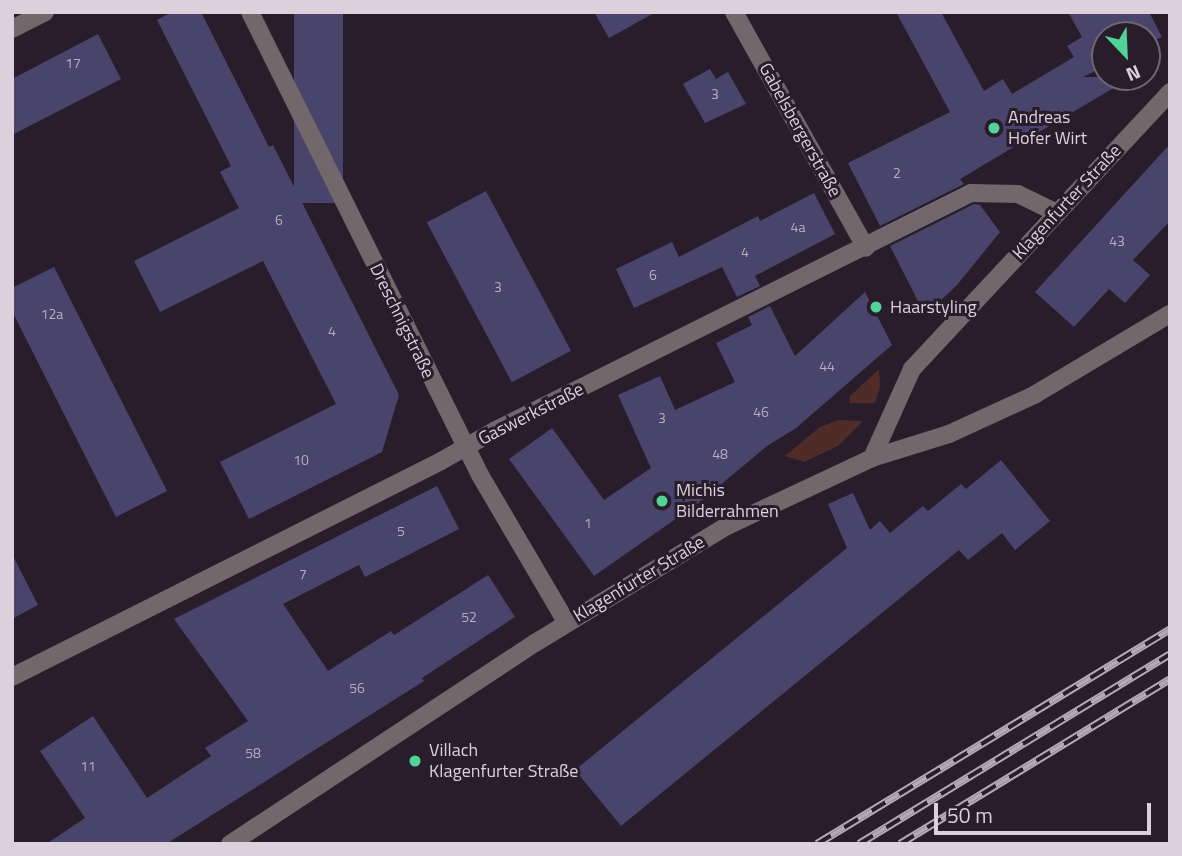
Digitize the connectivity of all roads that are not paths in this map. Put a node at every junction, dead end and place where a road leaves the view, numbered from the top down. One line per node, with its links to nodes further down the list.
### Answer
1 (45, 12): 4 (street)
2 (250, 12): 9 (street, Dreschnigstraße)
3 (734, 12): 7 (street, Gabelsbergerstraße)
4 (12, 29)
5 (1170, 92): 6 (street, Klagenfurter Straße)
6 (1056, 213): 7 (street, Gaswerkstraße); 10 (street, Klagenfurter Straße)
7 (866, 247): 9 (street, Gaswerkstraße)
8 (1170, 314): 10 (street)
9 (466, 447): 11 (street, Dreschnigstraße); 12 (street, Gaswerkstraße)
10 (872, 458): 11 (street, Klagenfurter Straße)
11 (567, 623): 13 (street, Klagenfurter Straße)
12 (12, 677)
13 (230, 844)

